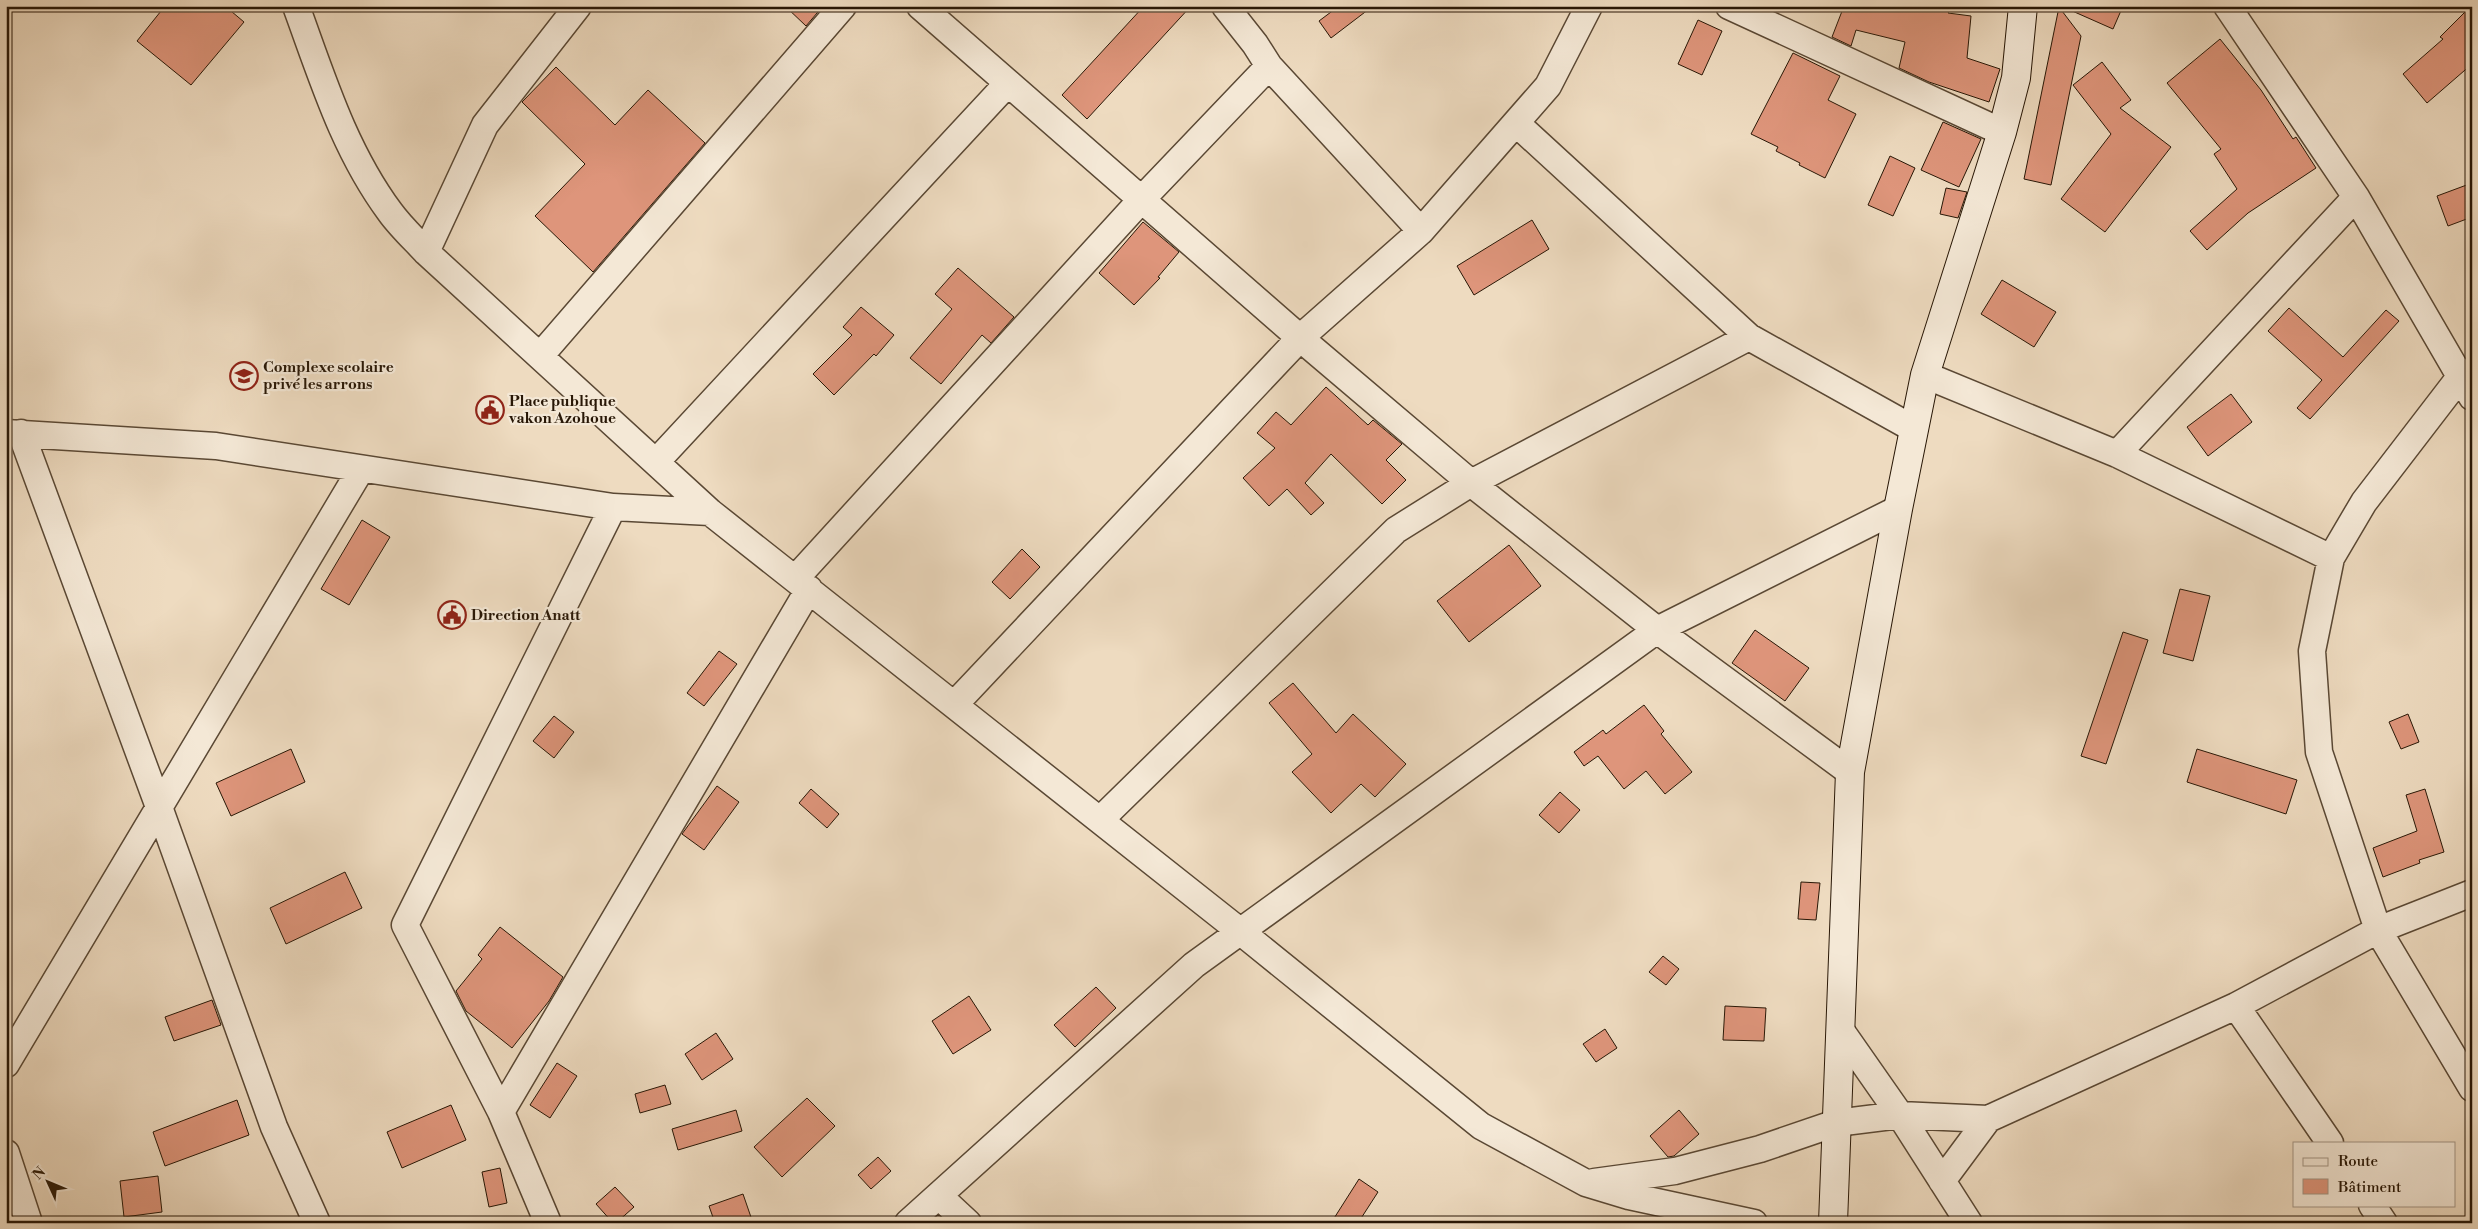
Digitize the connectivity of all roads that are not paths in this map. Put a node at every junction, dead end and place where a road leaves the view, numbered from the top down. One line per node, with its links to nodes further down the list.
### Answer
1 (296, 6): 17 (street)
2 (578, 6): 17 (street)
3 (843, 6): 20 (street)
4 (920, 6): 11 (street)
5 (1225, 6): 10 (street)
6 (1589, 6): 12 (street)
7 (1729, 6): 13 (street)
8 (2023, 6): 13 (main road)
9 (2227, 6): 14 (street)
10 (1269, 66): 15 (street); 16 (street)
11 (1008, 83): 15 (street); 26 (street)
12 (1517, 124): 16 (street); 18 (street)
13 (2002, 132): 21 (main road)
14 (2356, 197): 22 (street); 25 (street)
15 (1142, 199): 19 (street); 33 (street)
16 (1421, 231): 19 (street)
17 (426, 252): 20 (street)
18 (1749, 337): 23 (street); 28 (street)
19 (1300, 338): 28 (street); 35 (street)
20 (540, 356): 26 (street)
21 (1925, 375): 23 (main road); 25 (street)
22 (2468, 382): 32 (street)
23 (1914, 429): 30 (main road)
24 (13, 433): 27 (street); 37 (street)
25 (2117, 454): 32 (street)
26 (656, 462): 31 (street)
27 (360, 469): 29 (street); 37 (street)
28 (1471, 483): 34 (street); 38 (street)
29 (613, 507): 31 (street); 46 (street)
30 (1898, 509): 34 (street); 36 (main road)
31 (710, 512): 33 (street)
32 (2331, 558): 40 (street)
33 (802, 584): 35 (street); 46 (street)
34 (1657, 630): 36 (street); 41 (street)
35 (954, 705): 38 (street)
36 (1850, 772): 43 (main road)
37 (159, 808): 44 (street); 58 (street)
38 (1100, 820): 41 (street)
39 (2472, 893): 40 (street)
40 (2378, 930): 42 (street); 45 (street)
41 (1241, 932): 53 (street); 54 (street)
42 (2236, 1006): 48 (street); 50 (street)
43 (1842, 1032): 47 (street); 49 (main road)
44 (6, 1064)
45 (2472, 1088)
46 (501, 1112): 59 (street)
47 (1900, 1116): 48 (street); 49 (street); 52 (street)
48 (1988, 1119): 52 (street)
49 (1836, 1124): 53 (street); 63 (main road)
50 (2329, 1142)
51 (6, 1153): 57 (street)
52 (1942, 1181): 64 (street)
53 (1586, 1183): 56 (street)
54 (939, 1196): 60 (street); 61 (street)
55 (2373, 1206): 65 (street)
56 (1679, 1215): 62 (street)
57 (29, 1223)
58 (317, 1223)
59 (548, 1223)
60 (908, 1223)
61 (968, 1223)
62 (1754, 1223)
63 (1833, 1223)
64 (1970, 1223)
65 (2384, 1223)

